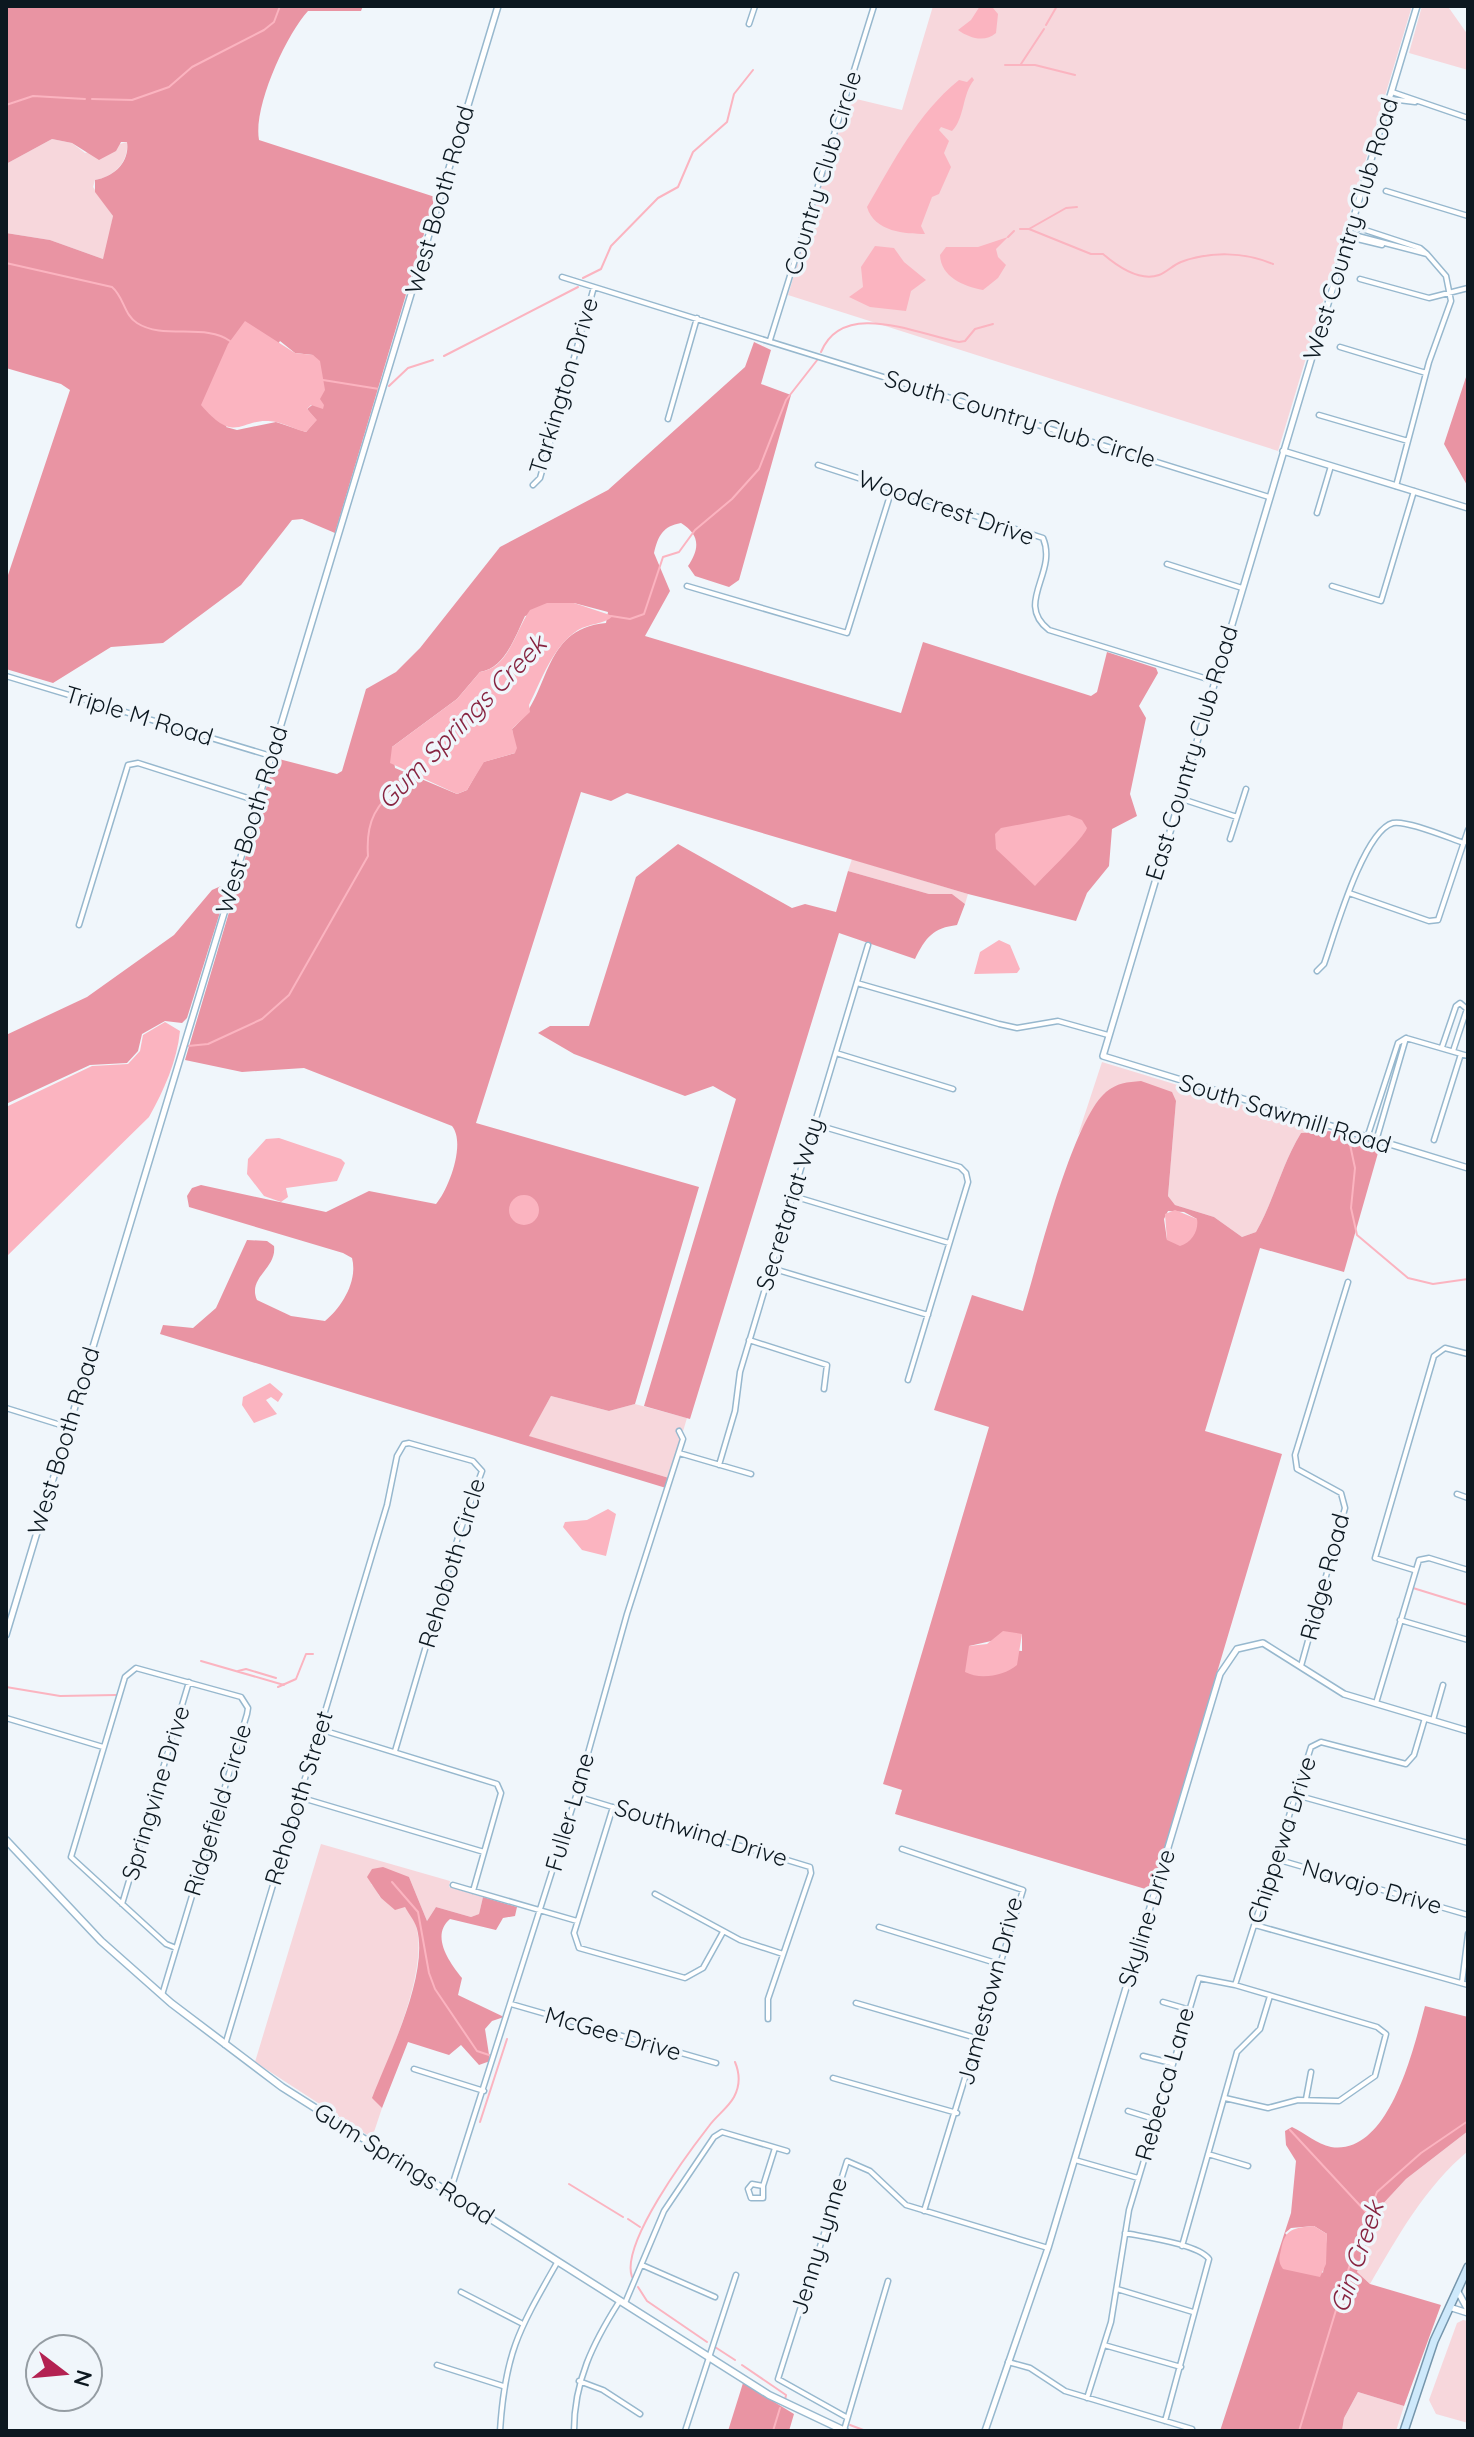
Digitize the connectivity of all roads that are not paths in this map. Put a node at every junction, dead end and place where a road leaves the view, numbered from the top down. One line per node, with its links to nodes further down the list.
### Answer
1 (498, 6): 43 (street, West Booth Road)
2 (755, 6): 5 (street)
3 (874, 6): 21 (street, Country Club Circle)
4 (1417, 6): 6 (street, West Country Club Road)
5 (749, 24)
6 (1392, 92): 7 (street, West Country Club Road); 8 (street)
7 (1390, 99): 8 (street); 12 (street, West Country Club Road)
8 (1415, 102): 9 (street)
9 (1468, 118)
10 (1386, 191): 11 (street)
11 (1468, 216)
12 (1353, 226): 13 (street, West Country Club Road); 14 (street)
13 (1350, 235): 14 (street); 27 (street, West Country Club Road)
14 (1427, 254): 19 (street)
15 (562, 277): 17 (street, South Country Club Circle)
16 (1360, 279): 19 (street)
17 (594, 287): 20 (street, South Country Club Circle); 30 (street, Tarkington Drive)
18 (1468, 288): 19 (street)
19 (1450, 293): 23 (street)
20 (697, 318): 21 (street, South Country Club Circle); 25 (street)
21 (770, 340): 34 (street, South Country Club Circle)
22 (1340, 347): 23 (street)
23 (1426, 373): 26 (street)
24 (1319, 415): 26 (street)
25 (668, 419)
26 (1408, 441): 31 (street)
27 (1283, 451): 29 (street); 34 (street, East Country Club Road)
28 (818, 465): 32 (street, Woodcrest Drive)
29 (1331, 466): 31 (street); 36 (street)
30 (533, 485)
31 (1396, 486): 33 (street)
32 (892, 489): 38 (street); 42 (street, Woodcrest Drive)
33 (1414, 491): 35 (street); 39 (street)
34 (1269, 497): 40 (street, East Country Club Road)
35 (1468, 508)
36 (1317, 513)
37 (1167, 564): 40 (street)
38 (687, 586)
39 (1332, 586)
40 (1242, 588): 42 (street, East Country Club Road)
41 (6, 676): 43 (street, Triple M Road)
42 (1214, 681): 45 (street, East Country Club Road)
43 (271, 756): 46 (street, West Booth Road)
44 (1246, 789): 47 (street)
45 (1179, 798): 47 (street); 56 (street, East Country Club Road)
46 (257, 801): 52 (street); 80 (street, West Booth Road)
47 (1237, 817): 49 (street)
48 (1468, 830): 50 (street)
49 (1230, 839)
50 (1464, 843): 51 (street); 51 (street)
51 (1349, 893): 54 (street)
52 (79, 925)
53 (868, 945): 55 (street, Secretariat Way)
54 (1317, 971)
55 (857, 983): 56 (street); 60 (street, Secretariat Way)
56 (1108, 1035): 62 (street, East Country Club Road)
57 (1406, 1038): 58 (street); 66 (street); 68 (street)
58 (1442, 1047): 59 (street); 59 (street)
59 (1453, 1051): 61 (street)
60 (836, 1053): 64 (street); 65 (street, Secretariat Way)
61 (1461, 1054): 63 (street); 67 (street)
62 (1103, 1056): 66 (street, South Sawmill Road)
63 (1468, 1056)
64 (953, 1089)
65 (814, 1124): 70 (street, Secretariat Way); 71 (street)
66 (1367, 1138): 68 (street, South Sawmill Road)
67 (1434, 1140)
68 (1376, 1141): 69 (street, South Sawmill Road)
69 (1468, 1168)
70 (793, 1196): 71 (street); 72 (street, Secretariat Way)
71 (949, 1243): 74 (street)
72 (771, 1268): 74 (street); 75 (street, Secretariat Way)
73 (1348, 1282): 93 (street, Ridge Road)
74 (928, 1315): 77 (street)
75 (749, 1340): 78 (street); 83 (street, Secretariat Way)
76 (1468, 1354): 88 (street)
77 (908, 1380)
78 (824, 1389)
79 (6, 1408): 80 (street)
80 (67, 1427): 91 (street, West Booth Road)
81 (679, 1431): 82 (street, Fuller Lane)
82 (679, 1453): 83 (street); 105 (street, Fuller Lane)
83 (719, 1465): 84 (street)
84 (751, 1474)
85 (1457, 1494): 86 (street)
86 (1468, 1498)
87 (373, 1551): 100 (street, Rehoboth Street); 103 (street, Rehoboth Circle)
88 (1414, 1570): 89 (street); 90 (street)
89 (1468, 1570)
90 (1400, 1620): 92 (street); 96 (street)
91 (6, 1635)
92 (1468, 1640)
93 (1301, 1666): 96 (street, Skyline Drive); 153 (street, Skyline Drive)
94 (189, 1682): 102 (street, Ridgefield Circle); 116 (street, Springvine Drive); 124 (street, Ridgefield Circle)
95 (1443, 1685): 99 (street)
96 (1376, 1703): 98 (street, Skyline Drive)
97 (6, 1718): 102 (street)
98 (1425, 1718): 99 (street, Skyline Drive); 104 (street, Chippewa Drive)
99 (1433, 1720): 101 (street, Skyline Drive)
100 (319, 1729): 103 (street); 106 (street, Rehoboth Street)
101 (1468, 1731)
102 (103, 1747): 116 (street, Ridgefield Circle)
103 (395, 1751): 111 (street)
104 (1296, 1795): 109 (street); 112 (street, Chippewa Drive)
105 (576, 1796): 107 (street, Southwind Drive); 117 (street, Fuller Lane)
106 (299, 1797): 111 (street); 137 (street, Rehoboth Street)
107 (613, 1807): 119 (street); 125 (street, Southwind Drive)
108 (6, 1840): 129 (main road, Gum Springs Road)
109 (1468, 1843)
110 (902, 1849): 126 (street, Jamestown Drive)
111 (484, 1852): 114 (street)
112 (1276, 1859): 118 (street, Navajo Drive); 120 (street, Chippewa Drive)
113 (453, 1885): 114 (street)
114 (473, 1891): 117 (street)
115 (655, 1894): 122 (street)
116 (122, 1904): 124 (street)
117 (540, 1910): 119 (street); 133 (street, Fuller Lane)
118 (1468, 1915)
119 (577, 1921): 122 (street)
120 (1255, 1925): 127 (street); 128 (street, Chippewa Drive)
121 (879, 1927): 126 (street)
122 (723, 1932): 125 (street)
123 (1468, 1934): 127 (street)
124 (176, 1948): 129 (street, Ridgefield Circle)
125 (783, 1954): 135 (street, Southwind Drive)
126 (1000, 1964): 136 (street, Jamestown Drive)
127 (1465, 1984)
128 (1235, 1985): 130 (street, Rebecca Lane); 134 (street, Rebecca Lane)
129 (162, 1995): 137 (main road, Gum Springs Road)
130 (1270, 1996): 145 (street); 146 (street, Rebecca Lane)
131 (1163, 2002): 134 (street)
132 (856, 2003): 136 (street)
133 (511, 2004): 139 (street, McGee Drive); 144 (street, Fuller Lane)
134 (1187, 2009): 140 (street, Rebecca Lane)
135 (768, 2019)
136 (977, 2039): 148 (street, Jamestown Drive)
137 (225, 2045): 157 (main road, Gum Springs Road)
138 (1143, 2056): 140 (street)
139 (716, 2063)
140 (1171, 2063): 149 (street, Rebecca Lane)
141 (414, 2069): 144 (street)
142 (1311, 2072): 146 (street)
143 (833, 2078): 148 (street)
144 (484, 2091): 157 (street, Fuller Lane)
145 (1225, 2098): 146 (street, Rebecca Lane); 152 (street)
146 (1306, 2099)
147 (1128, 2111): 149 (street)
148 (957, 2113): 158 (street, Jamestown Drive)
149 (1154, 2119): 155 (street, Rebecca Lane)
150 (775, 2148): 151 (street); 156 (street); 163 (street)
151 (787, 2151)
152 (1208, 2154): 154 (street); 160 (street)
153 (1075, 2160): 155 (street); 161 (street, Skyline Drive)
154 (1248, 2166)
155 (1138, 2178): 159 (street, Rebecca Lane)
156 (763, 2186): 156 (street)
157 (450, 2192): 162 (main road, Gum Springs Road)
158 (924, 2211): 161 (street, Jenny Lynne); 185 (street, Jenny Lynne)
159 (1124, 2233): 160 (street); 167 (street, Rebecca Lane)
160 (1182, 2246): 173 (street)
161 (1048, 2248): 178 (street, Skyline Drive)
162 (558, 2261): 171 (main road, Gum Springs Road); 175 (street)
163 (642, 2265): 170 (street); 171 (street)
164 (1468, 2267): 168 (main road)
165 (736, 2275): 177 (street)
166 (888, 2281): 185 (street)
167 (1117, 2289): 173 (street); 176 (street, Rebecca Lane)
168 (1457, 2289): 172 (main road); 174 (street)
169 (461, 2292): 175 (street)
170 (715, 2297)
171 (623, 2301): 177 (main road, Gum Springs Road); 181 (street)
172 (1448, 2307): 174 (street); 193 (main road)
173 (1193, 2312): 180 (street)
174 (1468, 2312)
175 (521, 2323): 182 (street)
176 (1104, 2345): 180 (street); 183 (street, Rebecca Lane)
177 (709, 2357): 190 (street); 191 (main road, Gum Springs Road)
178 (1008, 2362): 183 (street); 192 (street, Skyline Drive)
179 (437, 2365): 182 (street)
180 (1181, 2367): 186 (street)
181 (579, 2381): 184 (street); 189 (street)
182 (503, 2386): 188 (street)
183 (1087, 2398): 186 (street)
184 (640, 2414)
185 (846, 2417): 191 (street)
186 (1165, 2421): 187 (street)
187 (1192, 2429)
188 (500, 2431)
189 (574, 2431)
190 (685, 2431)
191 (844, 2431)
192 (985, 2431)
193 (1404, 2431)

